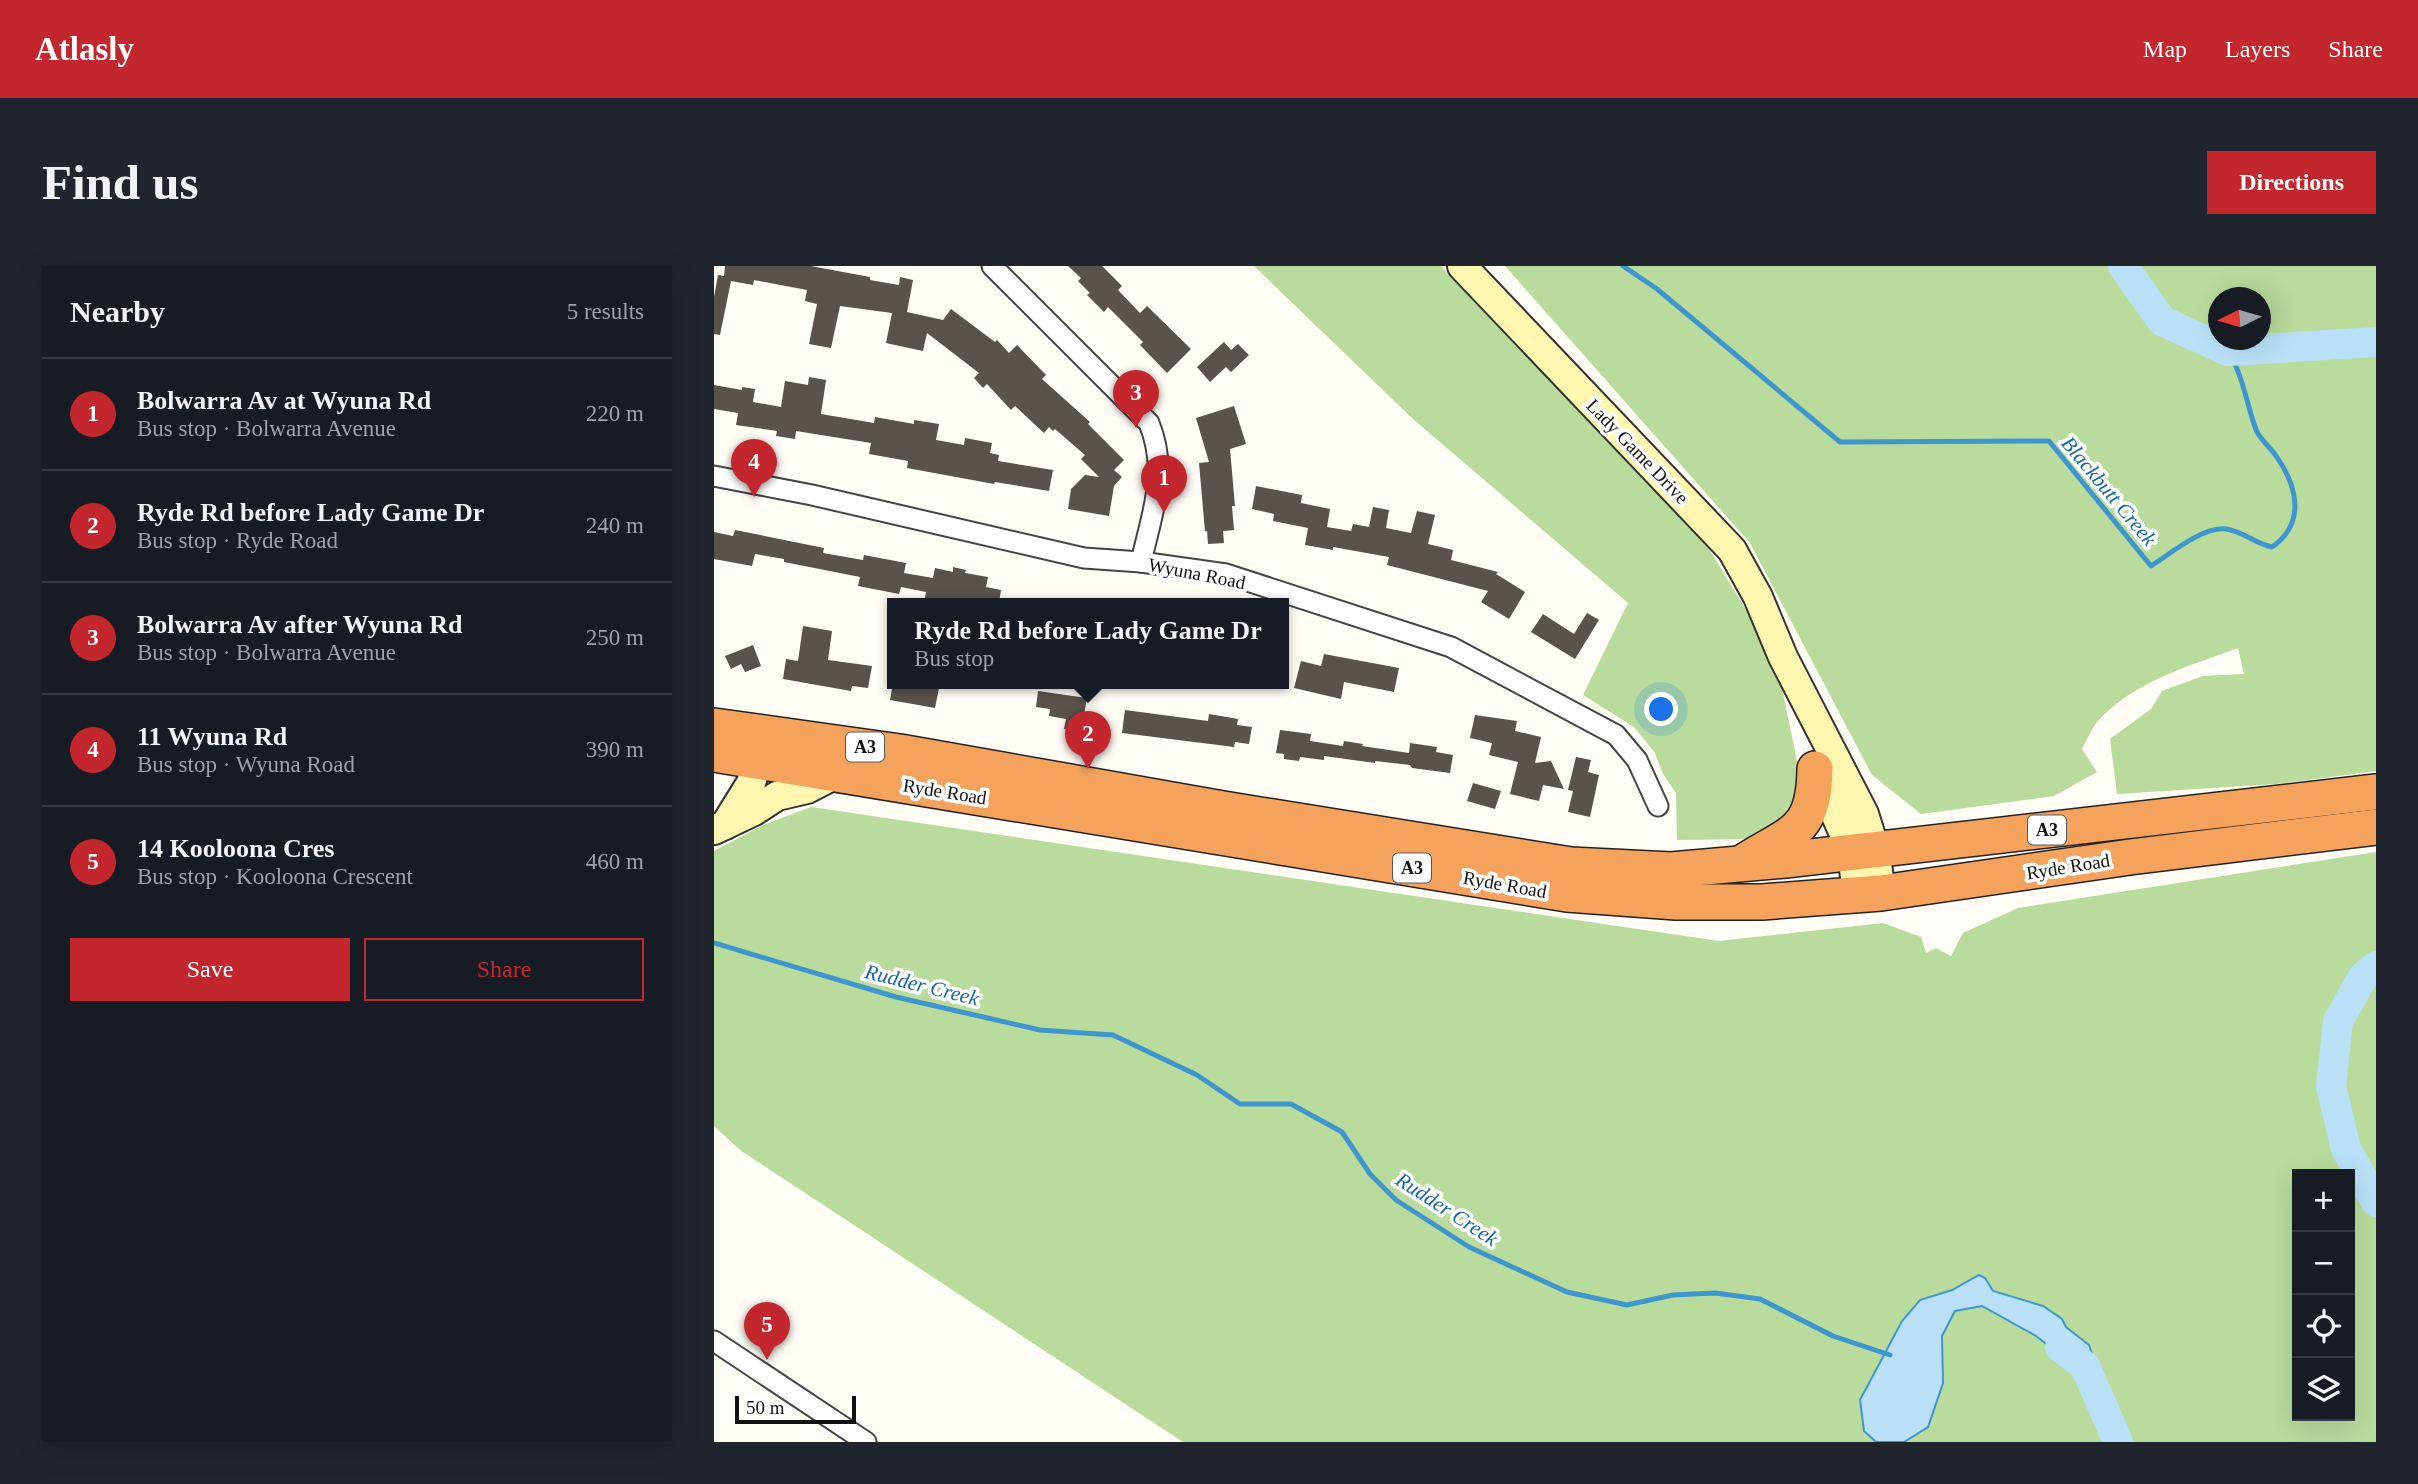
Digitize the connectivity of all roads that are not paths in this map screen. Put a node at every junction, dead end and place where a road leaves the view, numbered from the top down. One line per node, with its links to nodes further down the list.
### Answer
1 (992, 266): 4 (street)
2 (1462, 266): 5 (main road, Lady Game Drive)
3 (714, 476): 4 (street, Wyuna Road)
4 (1141, 562): 11 (street, Wyuna Road)
5 (1783, 657): 8 (main road, Lady Game Drive); 14 (main road, Lady Game Drive)
6 (714, 726): 7 (highway, Ryde Road / A3)
7 (746, 753): 9 (highway, Ryde Road / A3); 12 (main road); 15 (highway, Ryde Road / A3)
8 (1815, 769): 14 (main road, Lady Game Drive); 15 (highway)
9 (835, 774): 12 (main road); 16 (highway, Ryde Road / A3)
10 (2376, 792): 14 (highway, Ryde Road / A3)
11 (1658, 806)
12 (718, 821)
13 (2376, 827): 16 (highway, Ryde Road / A3)
14 (1864, 851): 15 (highway, Ryde Road / A3); 16 (main road, Lady Game Drive)
15 (1741, 864)
16 (1869, 894)
17 (714, 1340): 18 (street)
18 (866, 1442)

